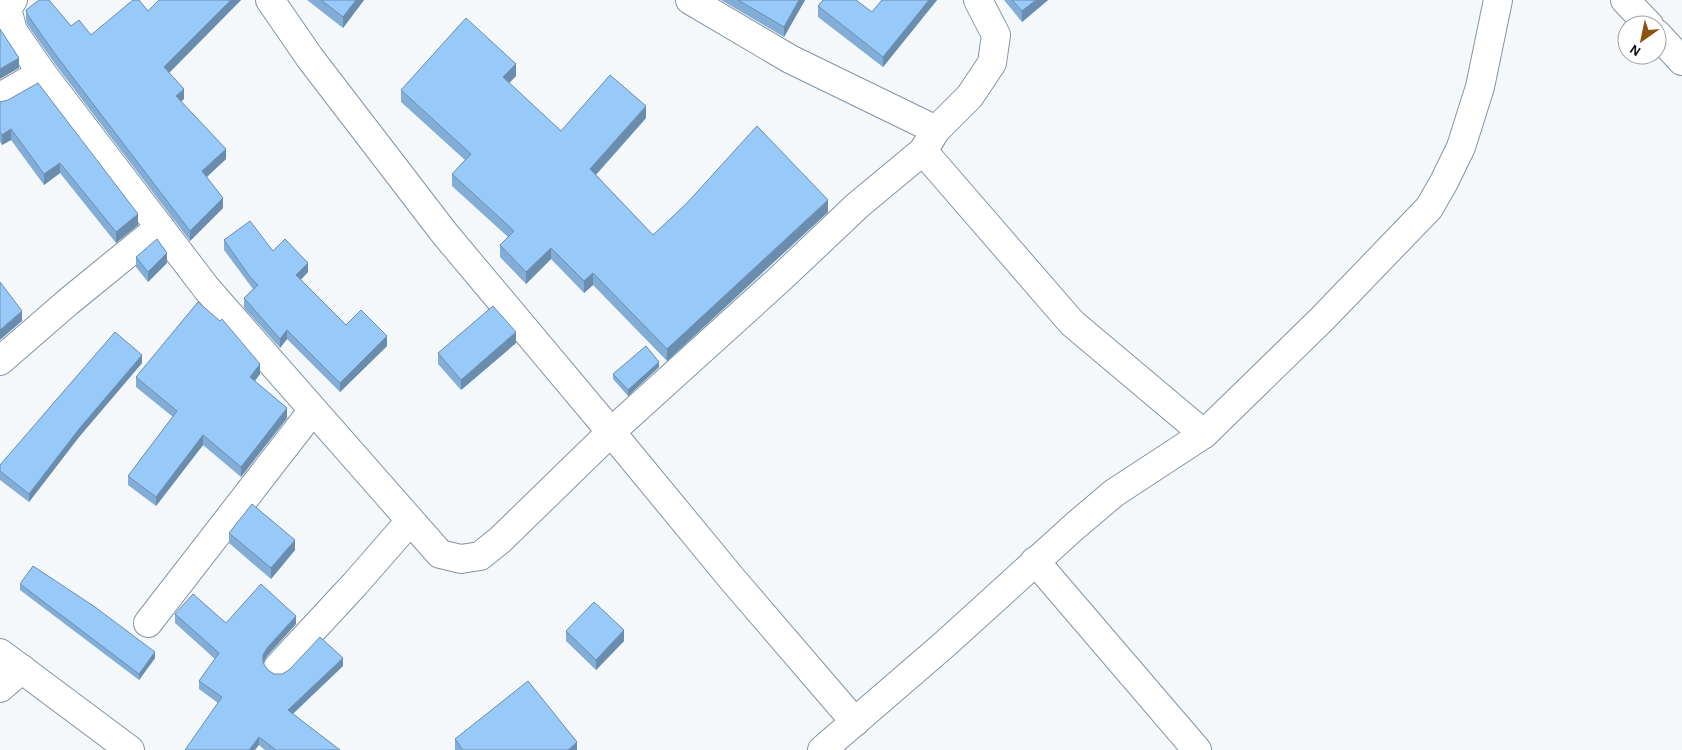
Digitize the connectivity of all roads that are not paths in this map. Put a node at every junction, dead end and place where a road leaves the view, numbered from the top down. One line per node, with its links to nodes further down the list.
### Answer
1 (13, 0): 10 (street)
2 (270, 0): 16 (street)
3 (690, 0): 12 (street)
4 (978, 0): 12 (street)
5 (1498, 0): 17 (street)
6 (1625, 0): 7 (street)
7 (1639, 15)
8 (1667, 45): 9 (street)
9 (1682, 61)
10 (42, 73): 11 (street); 13 (street)
11 (0, 96)
12 (930, 141): 16 (street); 17 (street)
13 (160, 227): 14 (street); 15 (street)
14 (0, 361)
15 (314, 410): 18 (street); 20 (street)
16 (612, 432): 18 (street); 25 (street)
17 (1204, 434): 19 (street)
18 (410, 521): 22 (street)
19 (1035, 561): 25 (street); 28 (street)
20 (148, 623)
21 (0, 652): 23 (street)
22 (278, 667)
23 (22, 669): 24 (street); 27 (street)
24 (0, 688)
25 (856, 722): 26 (street)
26 (831, 747)
27 (130, 750)
28 (1197, 750)

